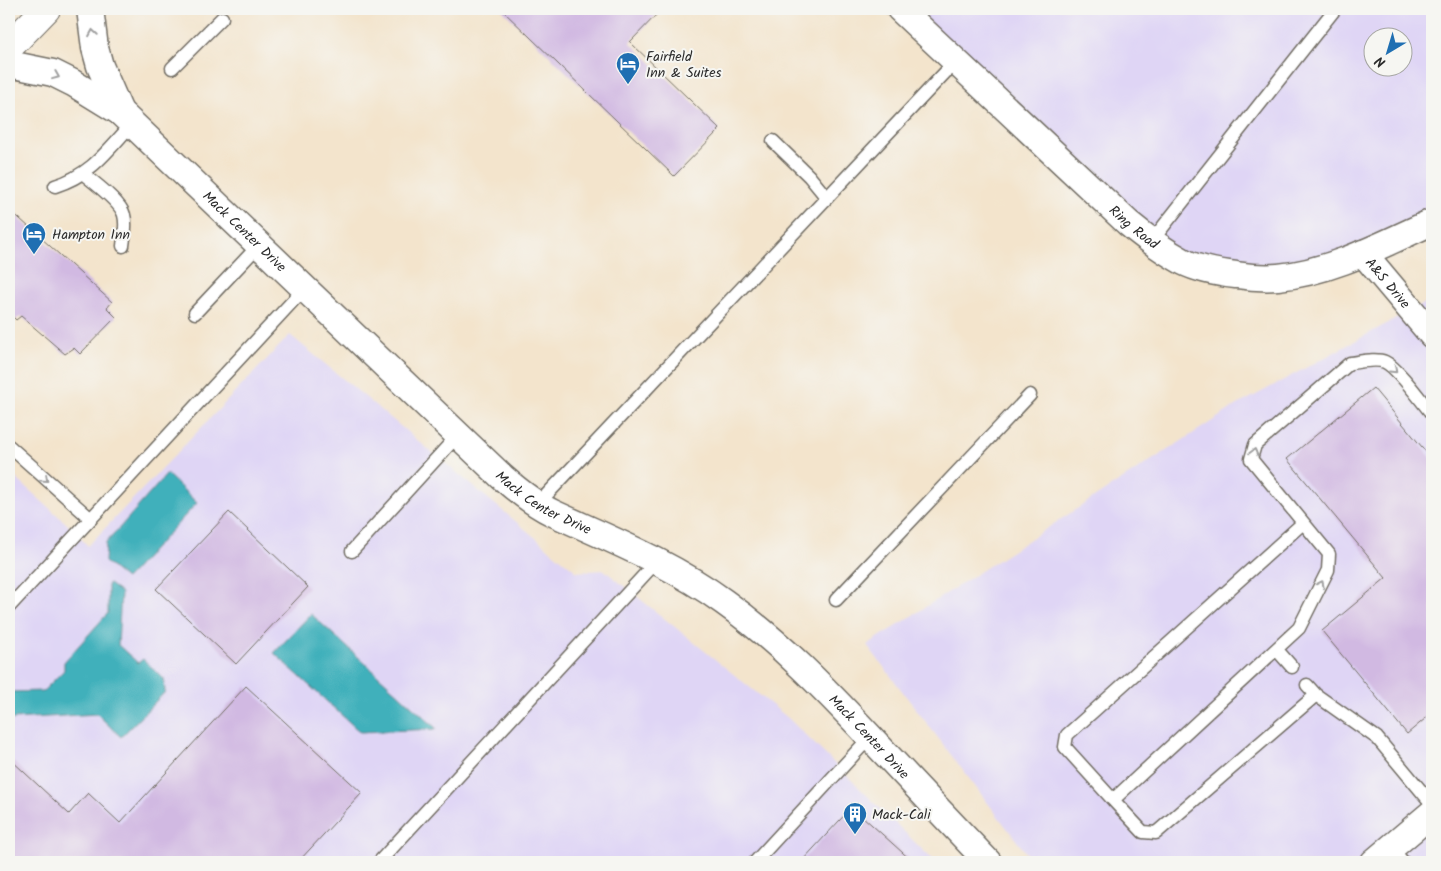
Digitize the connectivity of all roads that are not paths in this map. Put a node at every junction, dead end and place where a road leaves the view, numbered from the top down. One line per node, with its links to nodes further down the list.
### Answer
1 (46, 9): 6 (main road)
2 (90, 9): 10 (street, Mack Center Drive, one-way to 2)
3 (900, 9): 7 (street, Ring Road)
4 (1335, 9): 16 (lane)
5 (222, 18): 9 (lane)
6 (9, 47)
7 (956, 62): 14 (lane); 16 (street, Ring Road)
8 (9, 64): 10 (street, Mack Center Drive, one-way to 10)
9 (172, 68)
10 (126, 118): 12 (lane); 17 (street, Mack Center Drive)
11 (773, 140): 14 (lane)
12 (84, 174): 13 (lane); 18 (lane)
13 (55, 186)
14 (827, 198): 27 (lane)
15 (1432, 222): 19 (street, Ring Road)
16 (1151, 242): 19 (street, Ring Road)
17 (258, 245): 20 (street, Mack Center Drive); 21 (lane)
18 (123, 246)
19 (1363, 253): 22 (street, A&S Drive)
20 (304, 289): 25 (street, Mack Center Drive); 28 (lane)
21 (195, 314)
22 (1432, 335)
23 (1030, 395): 32 (lane)
24 (1432, 414): 29 (lane, one-way to 24)
25 (458, 435): 27 (street, Mack Center Drive); 30 (lane)
26 (9, 446): 28 (lane, one-way to 28)
27 (536, 505): 31 (street, Mack Center Drive)
28 (91, 519): 33 (lane)
29 (1303, 523): 34 (lane, one-way to 29); 39 (lane)
30 (352, 551)
31 (658, 560): 38 (street, Mack Center Drive); 43 (lane)
32 (836, 600)
33 (9, 607)
34 (1277, 650): 35 (lane); 39 (lane)
35 (1292, 667)
36 (1307, 685): 37 (lane)
37 (1316, 695): 39 (lane); 40 (lane)
38 (870, 737): 44 (lane); 45 (street, Mack Center Drive)
39 (1113, 800)
40 (1432, 804)
41 (1432, 813): 42 (street)
42 (1389, 858)
43 (379, 862)
44 (754, 862)
45 (988, 862)

